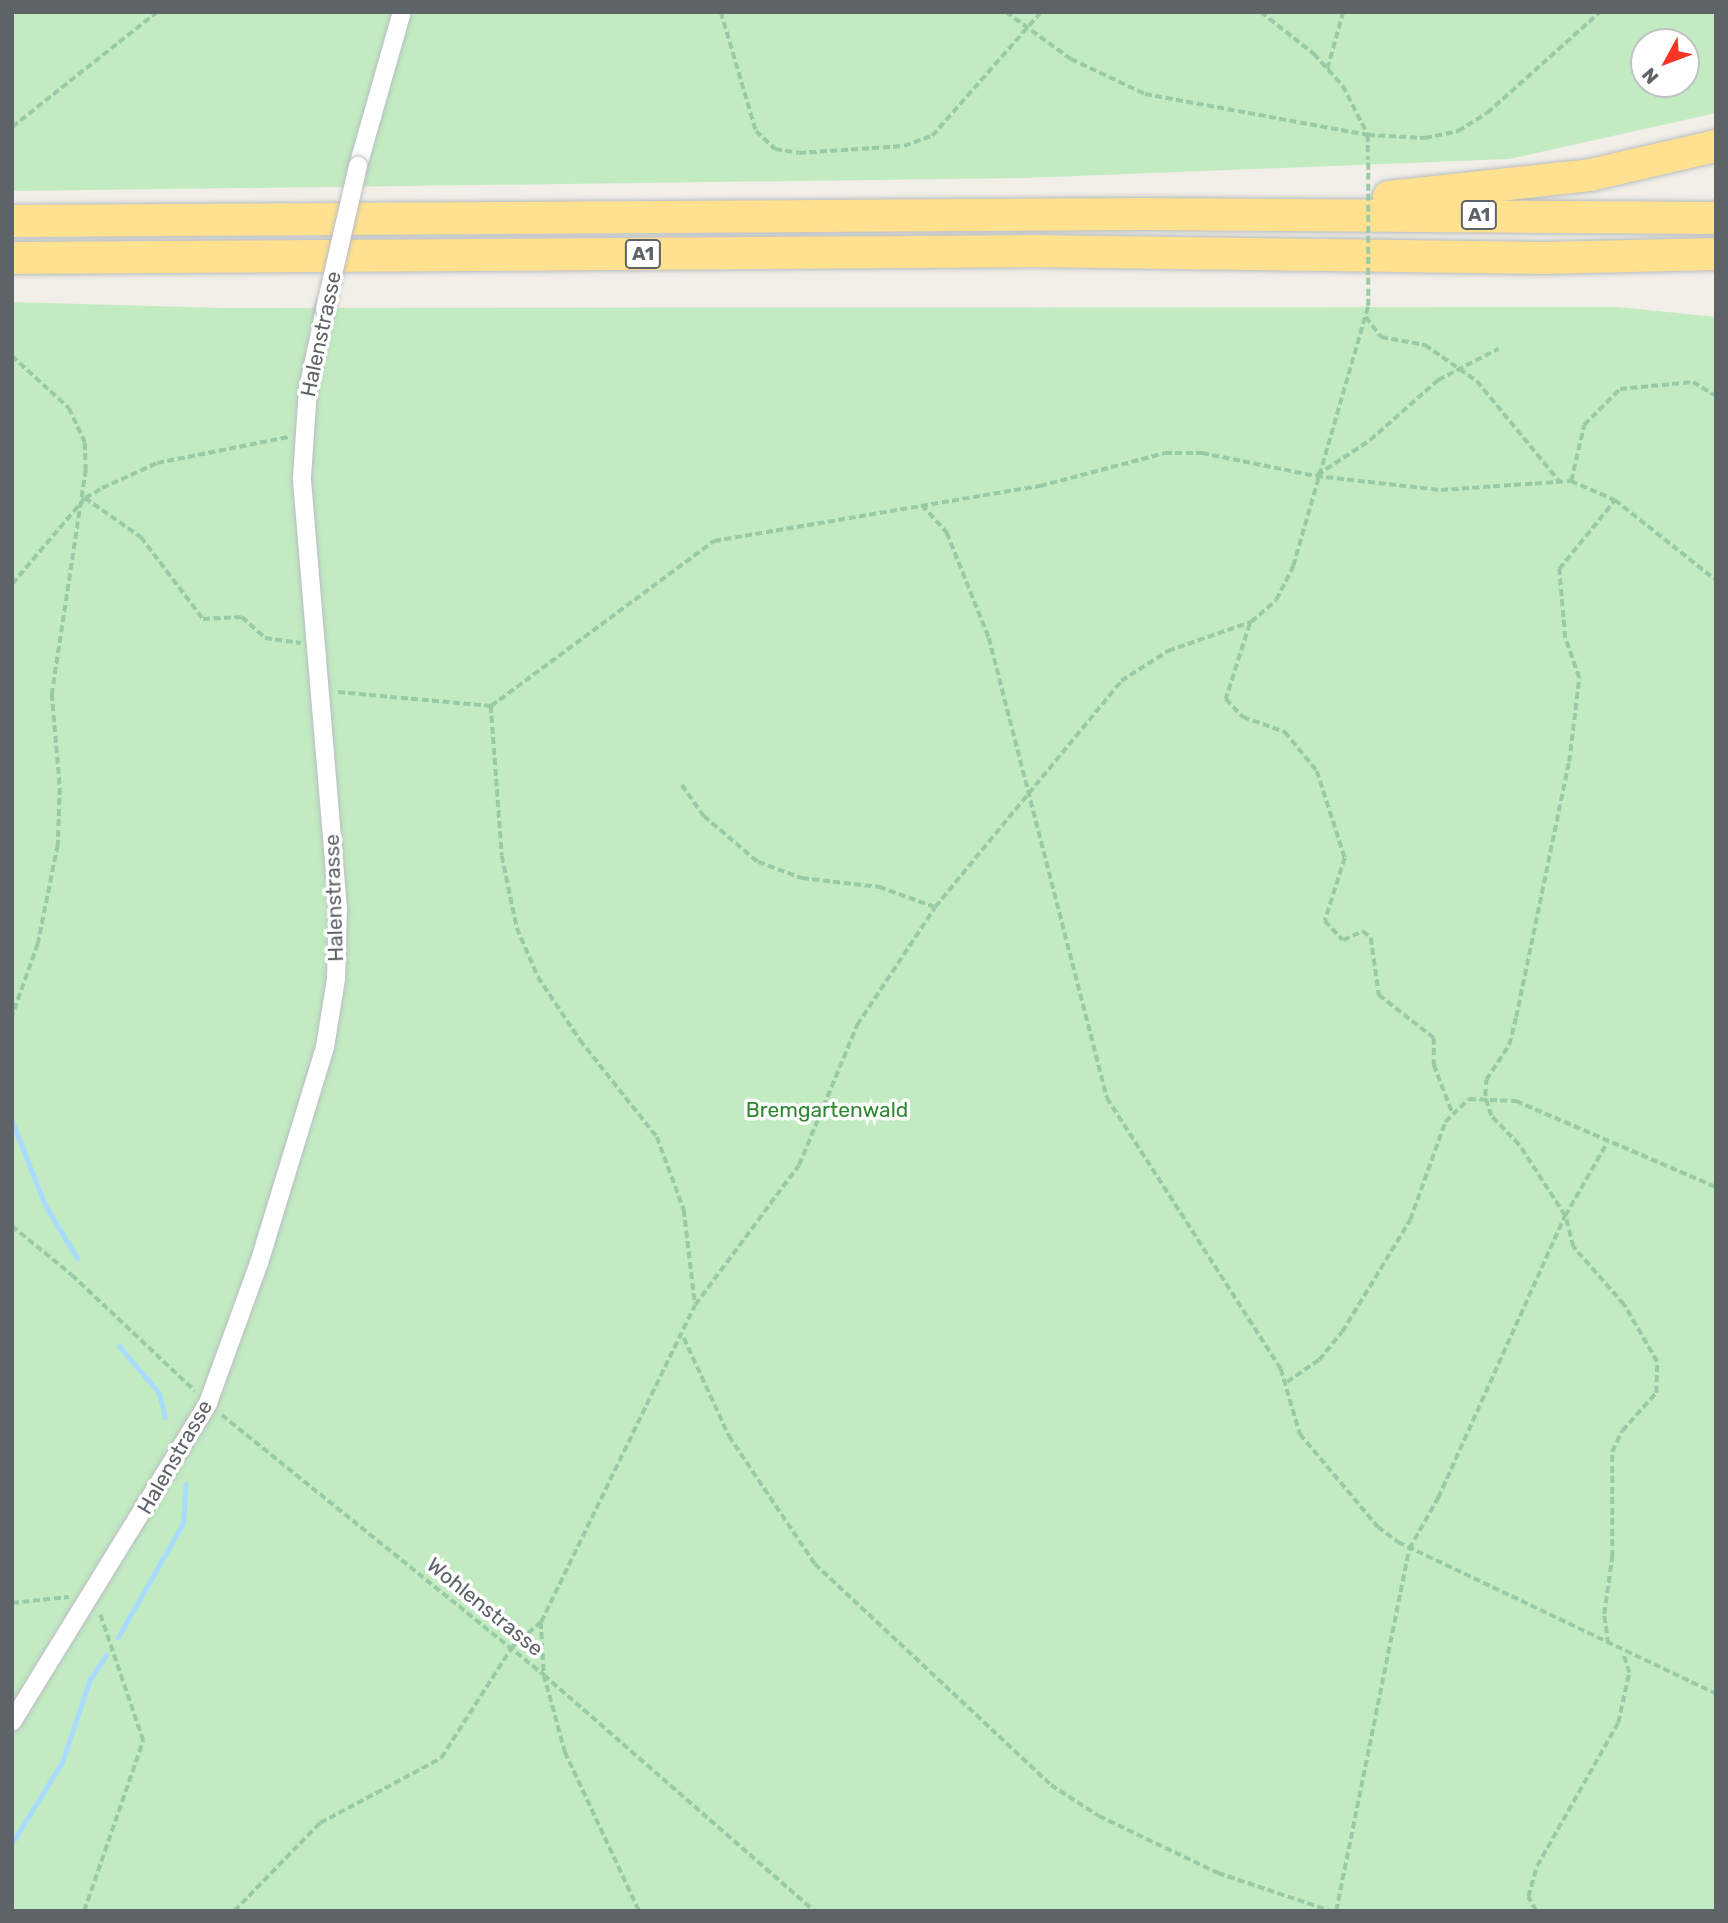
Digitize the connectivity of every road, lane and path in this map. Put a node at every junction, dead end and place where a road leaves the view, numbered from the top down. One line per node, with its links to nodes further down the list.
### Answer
1 (157, 12): 11 (path)
2 (402, 12): 36 (street, Halenstrasse, bridge)
3 (721, 12): 9 (path)
4 (1006, 12): 9 (path)
5 (1041, 12): 9 (path)
6 (1261, 12): 10 (path)
7 (1343, 12): 10 (path)
8 (1600, 12): 12 (path)
9 (1028, 29): 12 (path)
10 (1327, 69): 12 (path)
11 (12, 127)
12 (1368, 135): 21 (path, bridge)
13 (1716, 146): 14 (highway)
14 (1284, 214): 15 (highway, A1); 16 (highway, A1)
15 (1716, 218)
16 (12, 221)
17 (1716, 254): 19 (highway, A1)
18 (12, 258): 19 (highway, A1)
19 (1544, 258): 20 (highway)
20 (1716, 272)
21 (1365, 316): 24 (path); 27 (path)
22 (1498, 349): 24 (path)
23 (12, 356): 30 (path)
24 (1458, 368): 27 (path); 29 (path)
25 (1716, 396): 28 (path)
26 (295, 436): 30 (path)
27 (1316, 476): 29 (path); 32 (path); 35 (path)
28 (1571, 481): 29 (path); 31 (path)
29 (1560, 482)
30 (85, 498): 34 (path); 36 (path); 42 (path)
31 (1615, 500): 33 (path); 43 (path)
32 (922, 505): 38 (path); 40 (path)
33 (1716, 580)
34 (12, 584)
35 (1251, 622): 40 (path); 44 (path)
36 (314, 644): 37 (street, Halenstrasse)
37 (319, 690): 38 (path); 52 (street, Halenstrasse)
38 (491, 706): 49 (path)
39 (682, 785): 41 (path)
40 (1032, 791): 41 (path); 51 (path)
41 (935, 907): 49 (path)
42 (12, 1017)
43 (1485, 1096): 44 (path); 45 (path); 47 (path)
44 (1452, 1112): 51 (path)
45 (1607, 1143): 46 (path); 47 (path)
46 (1716, 1187)
47 (1565, 1216): 53 (path); 57 (path)
48 (12, 1226): 52 (path, Wohlenstrasse)
49 (695, 1305): 50 (path)
50 (683, 1338): 56 (path); 67 (path)
51 (1287, 1382): 53 (path)
52 (208, 1403): 54 (street, Halenstrasse); 58 (path, Wohlenstrasse)
53 (1409, 1549): 57 (path); 67 (path)
54 (94, 1595): 55 (path); 62 (street, Halenstrasse); 63 (path)
55 (12, 1603)
56 (541, 1622): 58 (path); 60 (path)
57 (1608, 1644): 59 (path)
58 (512, 1647): 60 (path, Wohlenstrasse); 64 (path)
59 (1623, 1652): 61 (path); 68 (path)
60 (544, 1675): 65 (path, Wohlenstrasse); 66 (path)
61 (1716, 1694)
62 (12, 1722)
63 (84, 1911)
64 (234, 1911)
65 (639, 1911)
66 (816, 1911)
67 (1334, 1911)
68 (1536, 1911)

